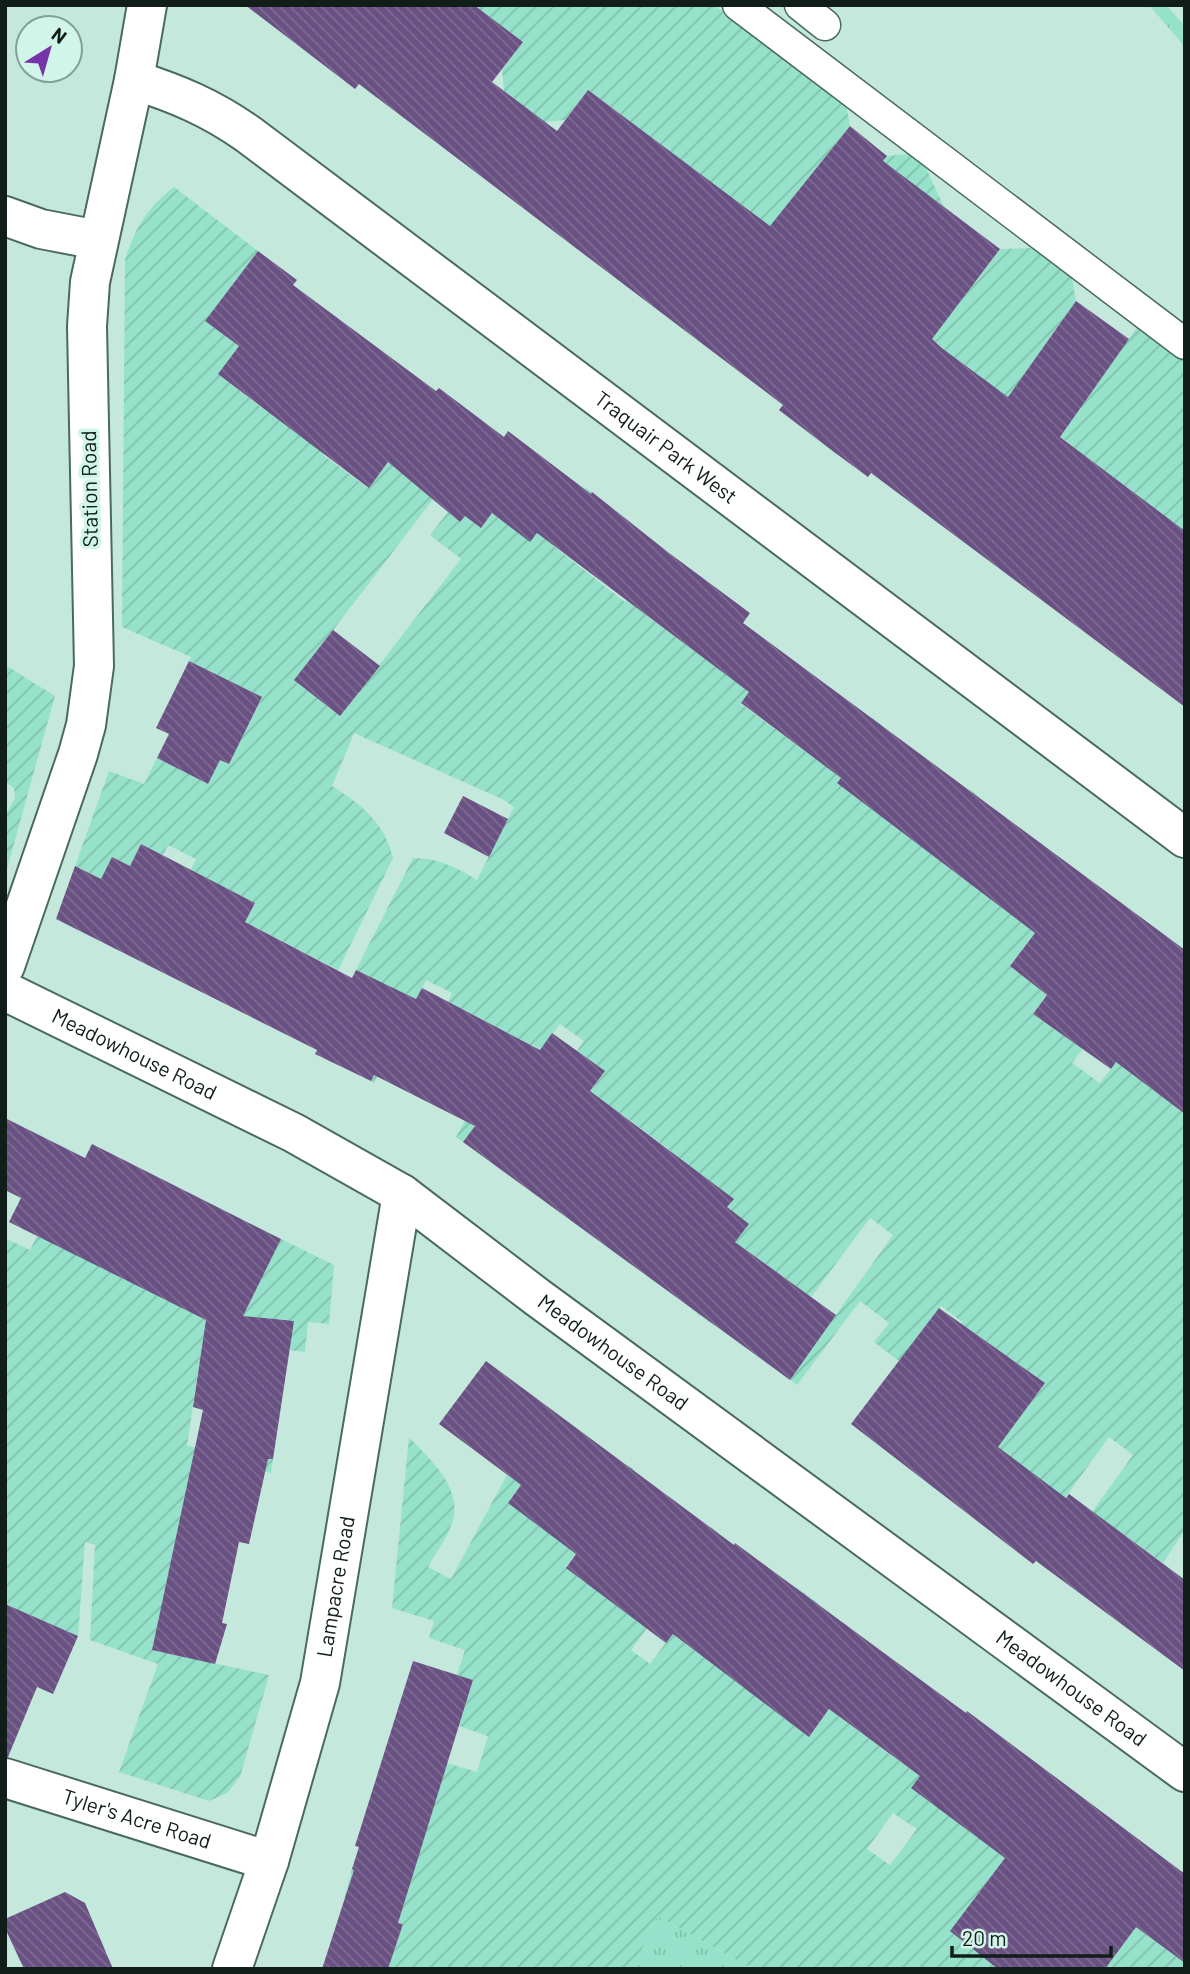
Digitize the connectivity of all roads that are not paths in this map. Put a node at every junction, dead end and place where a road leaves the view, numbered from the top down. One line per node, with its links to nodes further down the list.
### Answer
1 (147, 5): 5 (street, Station Road)
2 (738, 5): 8 (lane)
3 (800, 5): 4 (lane)
4 (825, 25)
5 (134, 80): 7 (street, Station Road); 9 (street, Traquair Park West)
6 (5, 216): 7 (street)
7 (98, 240): 10 (street, Station Road)
8 (1185, 344)
9 (1185, 838)
10 (5, 966)
11 (5, 991): 12 (street, Meadowhouse Road)
12 (402, 1194): 13 (street, Meadowhouse Road); 15 (street, Lampacre Road)
13 (1185, 1772)
14 (5, 1778): 15 (street, Tyler's Acre Road)
15 (269, 1861): 16 (street, Lampacre Road)
16 (232, 1969)

